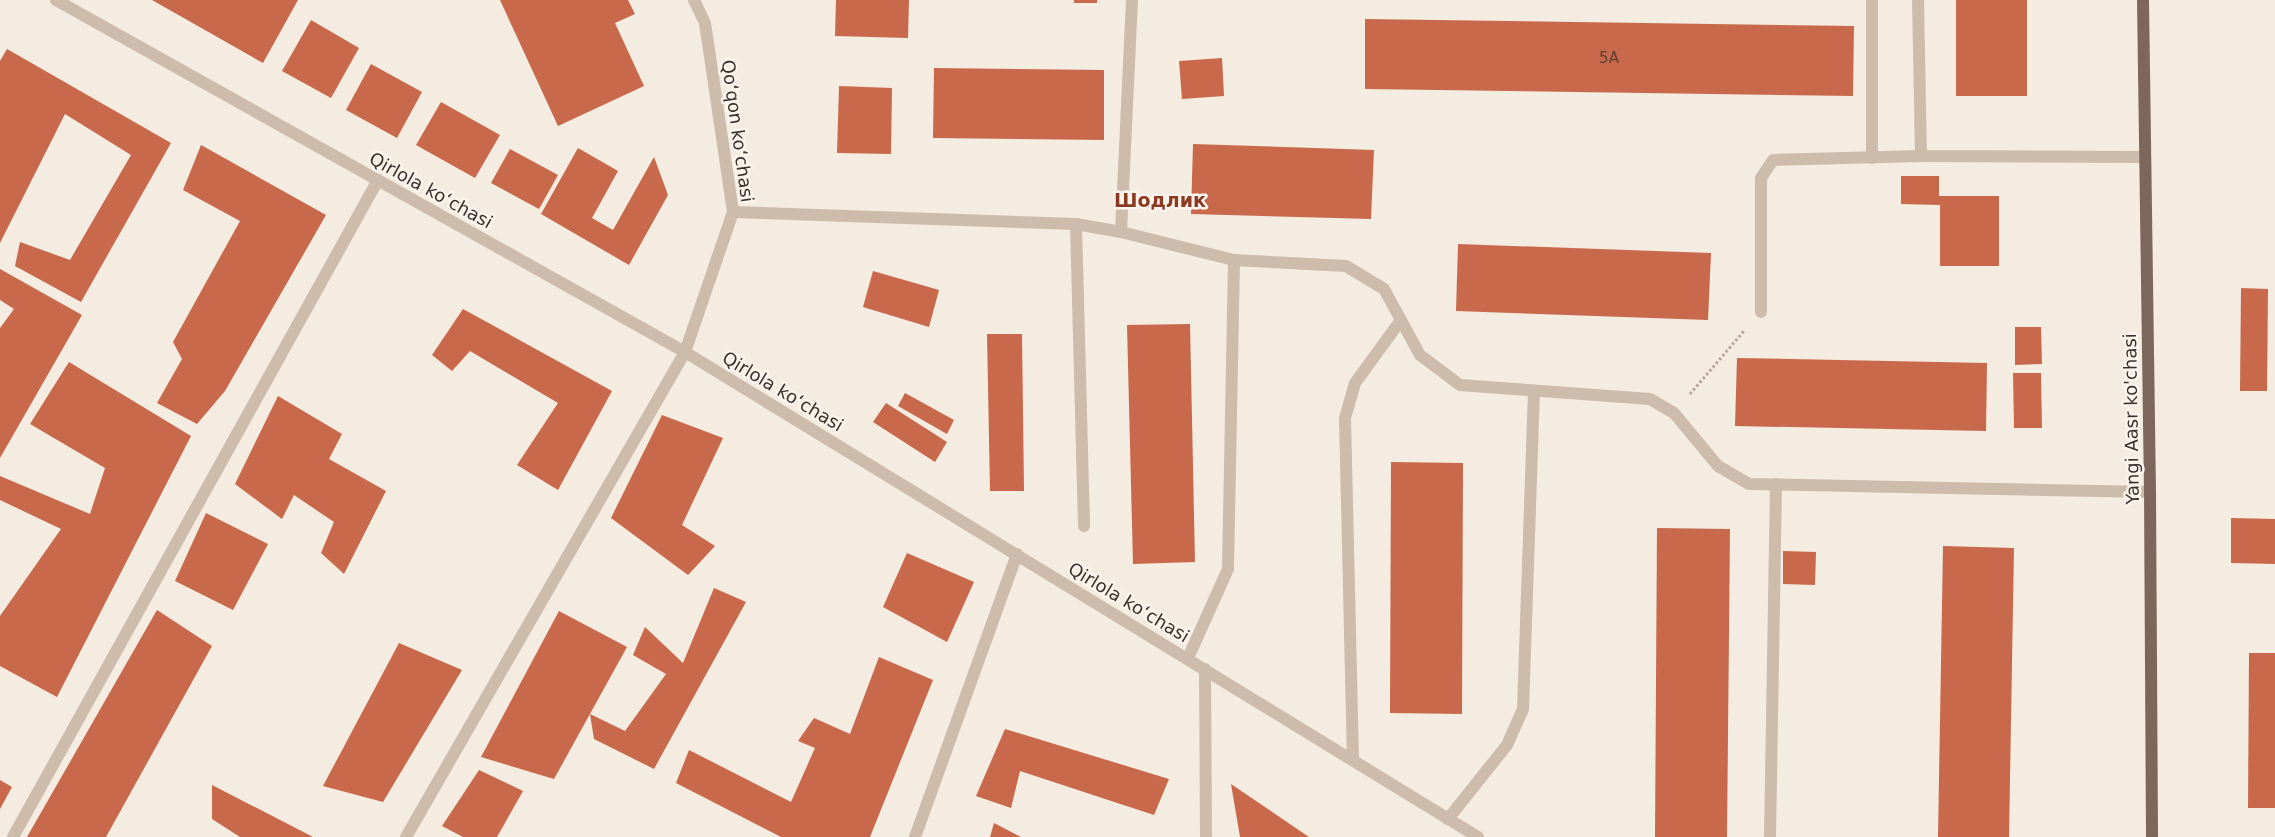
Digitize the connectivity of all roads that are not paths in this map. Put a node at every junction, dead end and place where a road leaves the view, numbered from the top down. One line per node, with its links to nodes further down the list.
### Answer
1 (694, 0): 11 (street, Qoʻqon koʻchasi)
2 (1132, 0): 13 (street)
3 (1872, 0): 9 (street)
4 (1918, 0): 7 (street)
5 (2143, 0): 8 (main road, Yangi Aasr ko'chasi)
6 (65, 2): 10 (street, Qirlola koʻchasi)
7 (1920, 156): 8 (street); 9 (street)
8 (2144, 157): 20 (main road, Yangi Aasr ko'chasi)
9 (1872, 158): 15 (street)
10 (378, 180): 17 (street, Qirlola koʻchasi); 27 (street)
11 (733, 212): 12 (street); 17 (street, Qoʻqon koʻchasi)
12 (1076, 224): 13 (street); 21 (street)
13 (1121, 232): 14 (street)
14 (1234, 260): 16 (street); 23 (street)
15 (1761, 312)
16 (1401, 320): 18 (street); 25 (street)
17 (685, 352): 22 (street, Qirlola koʻchasi); 28 (street, Qoʻqon koʻchasi)
18 (1534, 391): 19 (street); 26 (street)
19 (1776, 484): 20 (street); 32 (street)
20 (2150, 492): 33 (main road, Yangi Aasr ko'chasi)
21 (1084, 526)
22 (1017, 554): 23 (street, Qirlola koʻchasi); 29 (street)
23 (1188, 658): 24 (street, Qirlola koʻchasi)
24 (1205, 669): 25 (street, Qirlola koʻchasi); 30 (street)
25 (1353, 760): 26 (street, Qirlola koʻchasi)
26 (1448, 819): 31 (street, Qirlola koʻchasi)
27 (13, 837)
28 (406, 837)
29 (915, 837)
30 (1206, 837)
31 (1478, 837)
32 (1770, 837)
33 (2152, 837)

